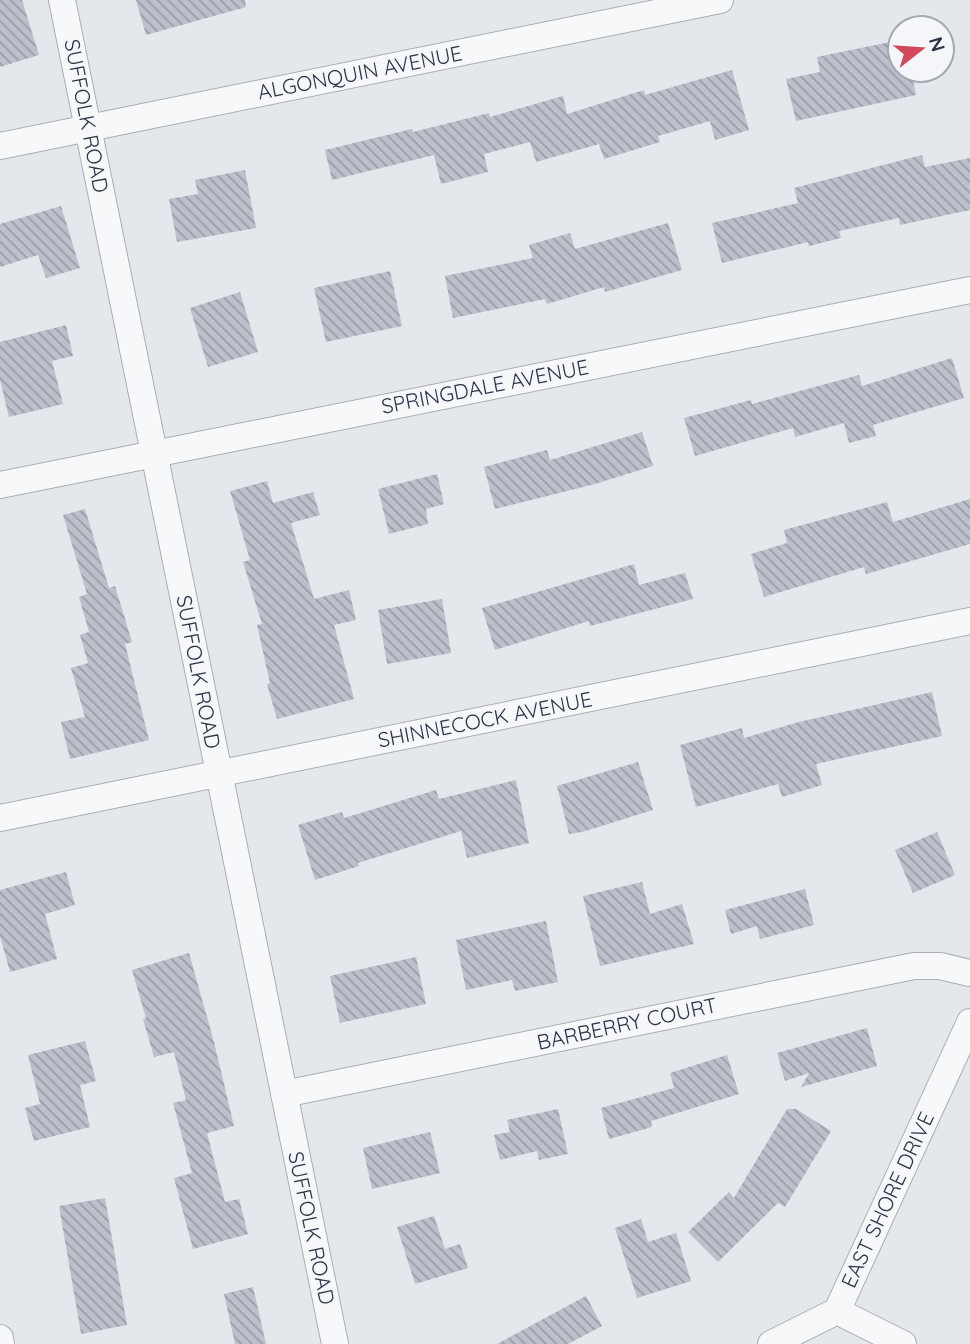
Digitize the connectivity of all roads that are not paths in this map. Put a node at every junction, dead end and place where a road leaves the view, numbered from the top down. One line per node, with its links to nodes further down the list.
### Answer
1 (62, 0): 3 (street, SUFFOLK ROAD)
2 (720, 0): 3 (street, ALGONQUIN AVENUE)
3 (88, 128): 4 (street, ALGONQUIN AVENUE); 6 (street, SUFFOLK ROAD)
4 (0, 146)
5 (970, 290): 6 (street, SPRINGDALE AVENUE)
6 (154, 454): 7 (street, SPRINGDALE AVENUE); 9 (street, SUFFOLK ROAD)
7 (0, 485)
8 (970, 621): 9 (street, SHINNECOCK AVENUE)
9 (218, 774): 10 (street, SHINNECOCK AVENUE); 13 (street, SUFFOLK ROAD)
10 (0, 818)
11 (970, 973): 13 (street, BARBERRY COURT)
12 (970, 1022): 14 (street, EAST SHORE DRIVE)
13 (284, 1094): 17 (street, SUFFOLK ROAD)
14 (837, 1311): 18 (street, EAST SHORE DRIVE); 19 (street)
15 (0, 1338): 16 (street)
16 (1, 1344)
17 (335, 1344)
18 (771, 1344)
19 (903, 1344)

